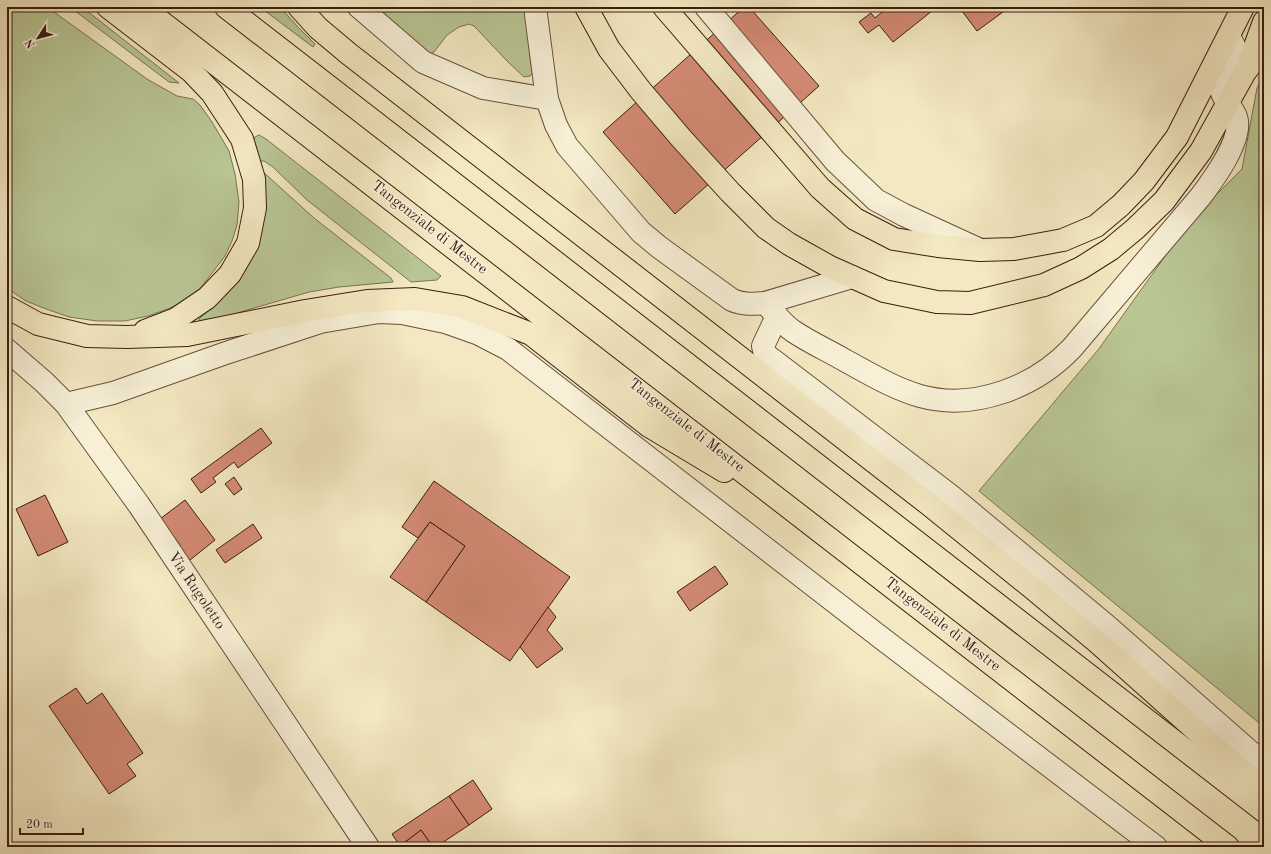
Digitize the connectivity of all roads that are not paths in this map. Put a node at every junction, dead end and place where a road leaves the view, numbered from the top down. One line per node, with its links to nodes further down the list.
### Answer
1 (108, 7): 23 (highway)
2 (142, 7): 26 (highway, Tangenziale di Mestre)
3 (226, 7): 29 (highway)
4 (299, 7): 28 (highway)
5 (360, 7): 17 (street)
6 (535, 7): 17 (street)
7 (586, 7): 20 (highway)
8 (664, 7): 19 (highway)
9 (706, 7): 19 (street)
10 (1226, 7): 15 (highway)
11 (1243, 7): 13 (highway)
12 (1264, 22): 16 (highway)
13 (1229, 36): 15 (highway); 18 (street)
14 (1264, 47): 16 (highway)
15 (1215, 61): 19 (highway)
16 (1246, 72): 18 (highway)
17 (547, 98): 22 (street)
18 (1228, 104): 20 (highway); 22 (street)
19 (980, 250)
20 (852, 277): 22 (street)
21 (7, 307): 23 (highway)
22 (771, 310): 27 (street)
23 (127, 337): 26 (highway)
24 (7, 350): 25 (street, Via Rugoletto)
25 (66, 404): 30 (street, Via Rugoletto); 31 (street)
26 (806, 519): 32 (highway, Tangenziale di Mestre)
27 (1264, 764)
28 (1264, 789)
29 (1264, 811)
30 (368, 847)
31 (1156, 847)
32 (1228, 847)

